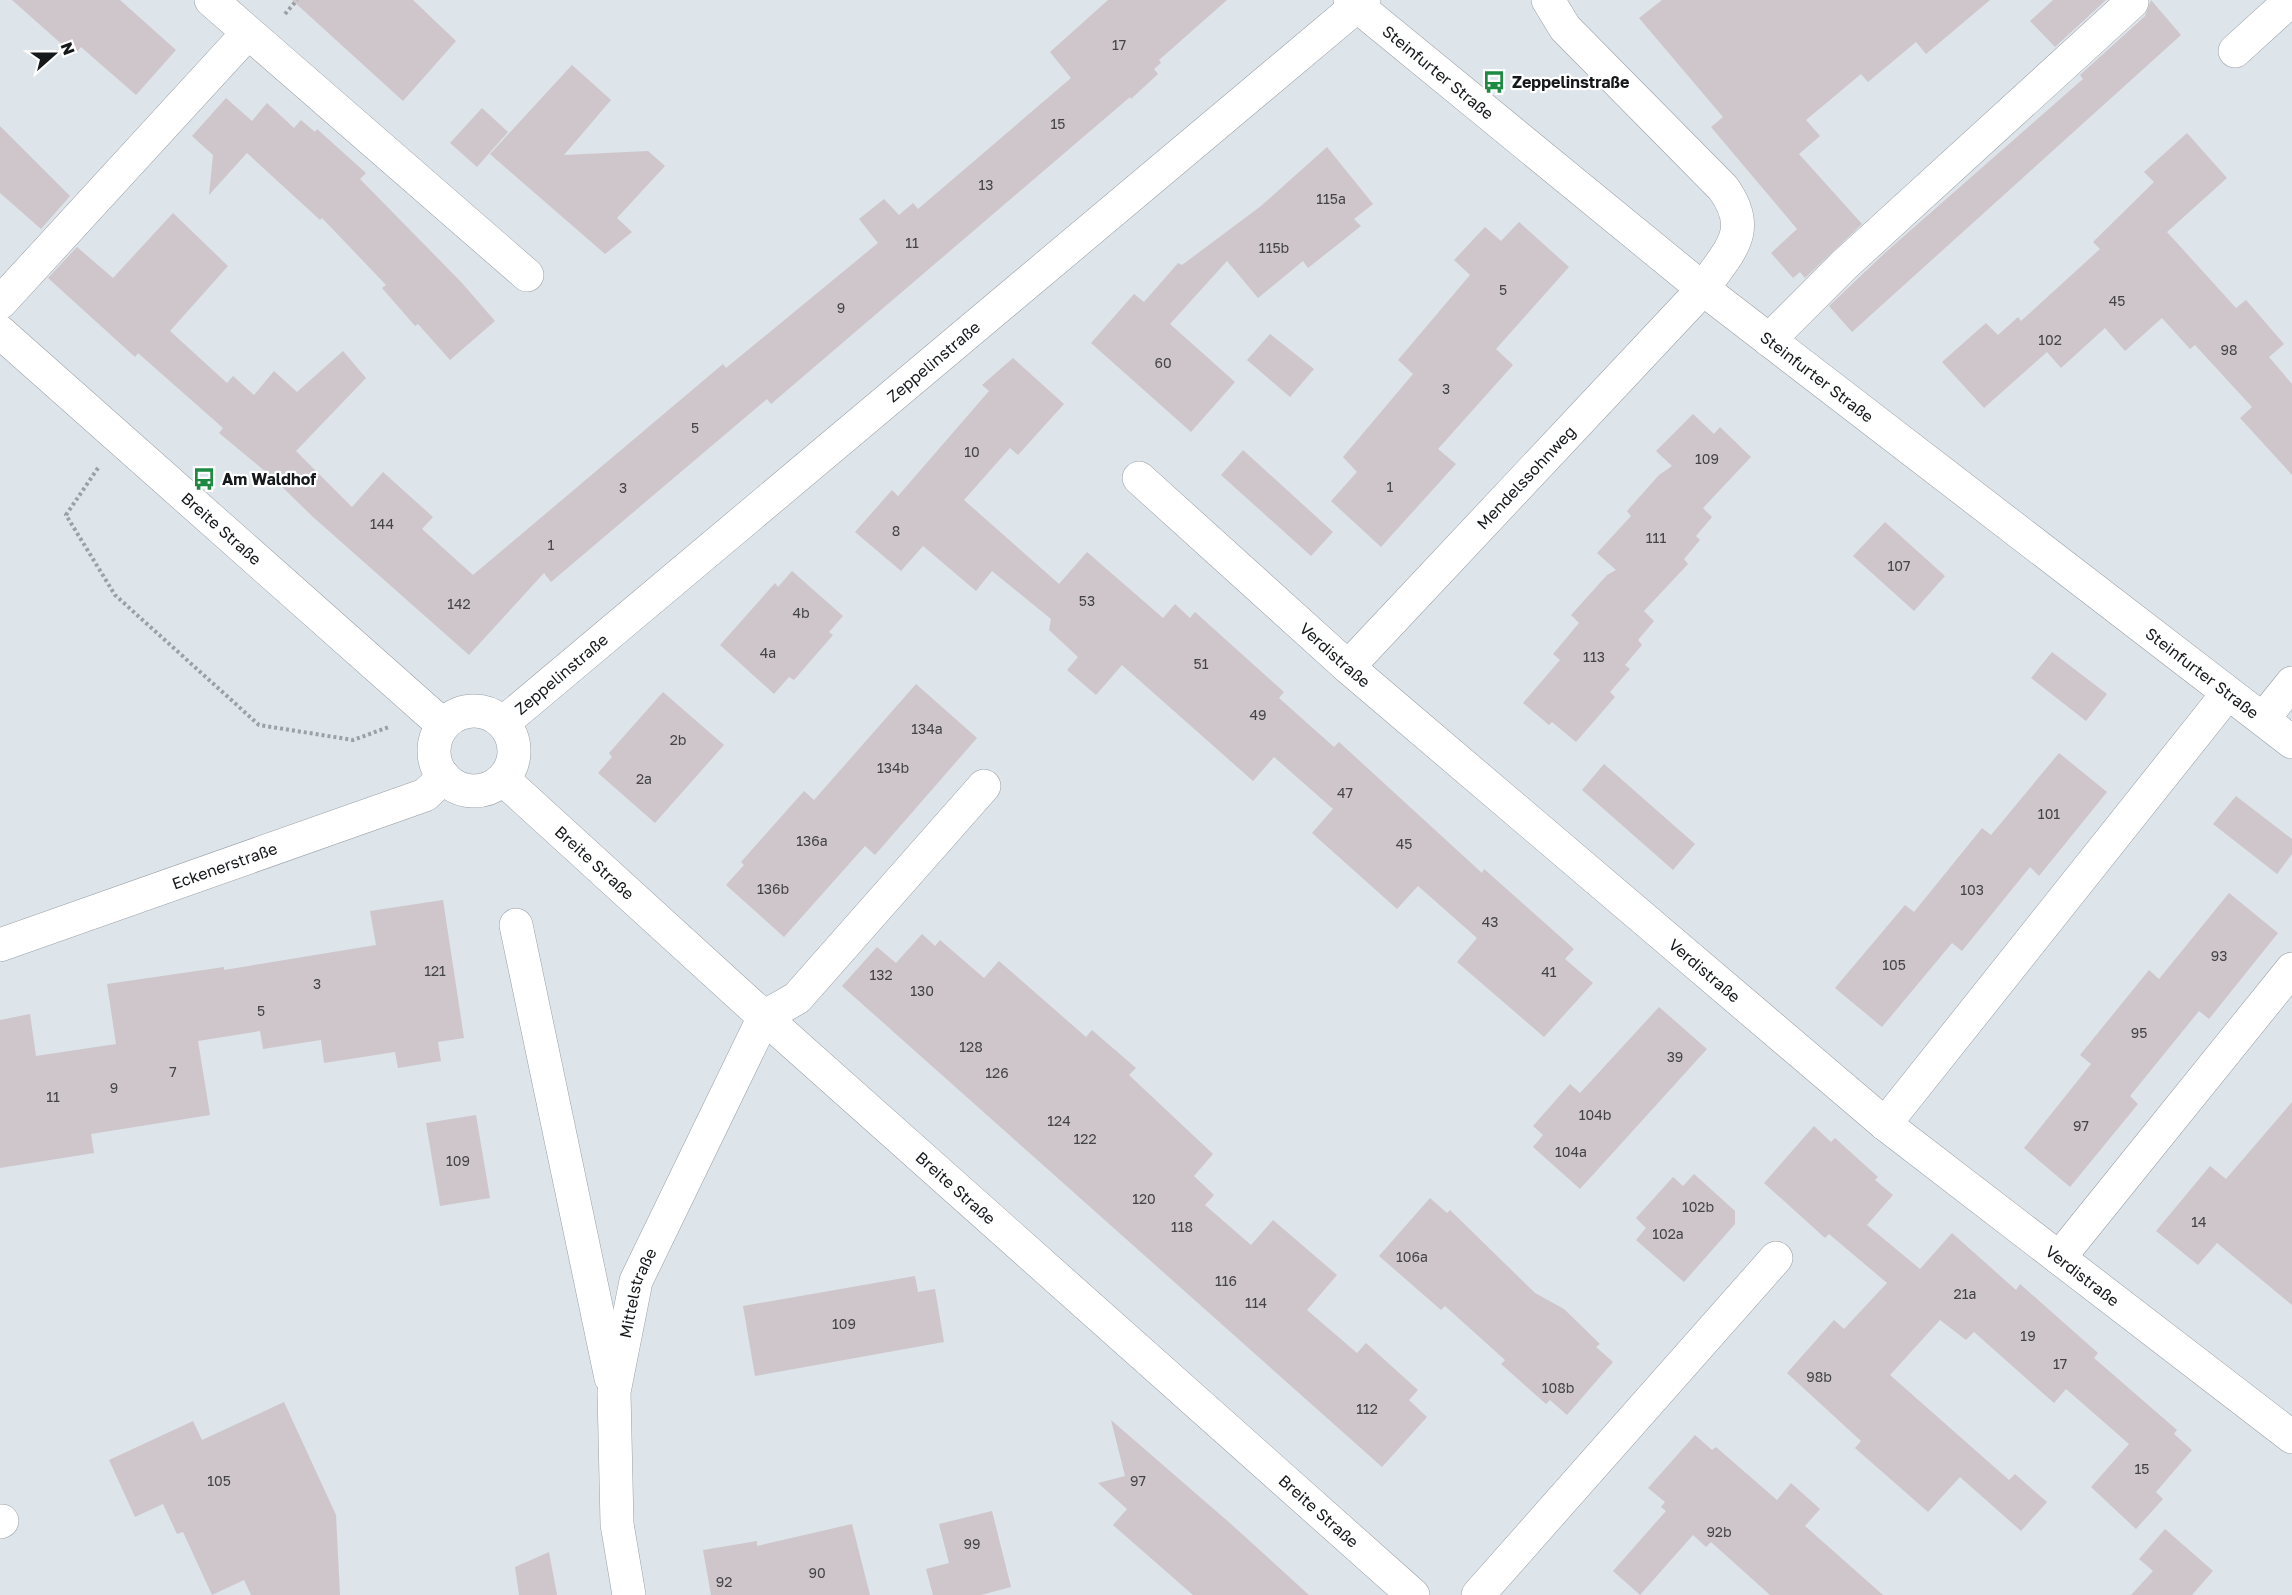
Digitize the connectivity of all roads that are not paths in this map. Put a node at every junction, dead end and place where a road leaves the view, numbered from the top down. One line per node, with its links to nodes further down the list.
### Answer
1 (211, 0): 6 (street)
2 (1548, 0): 9 (street, Mendelssohnweg)
3 (2291, 0): 7 (street)
4 (1357, 2): 9 (street, Steinfurter Straße); 19 (street, Zeppelinstraße)
5 (2132, 2): 12 (street)
6 (248, 34): 8 (street); 10 (street)
7 (2235, 51)
8 (527, 274)
9 (1703, 289): 12 (street, Steinfurter Straße); 14 (street, Mendelssohnweg)
10 (0, 303)
11 (0, 332): 17 (street, Breite Straße)
12 (1769, 340): 16 (street, Steinfurter Straße)
13 (1139, 478): 14 (street, Verdistraße)
14 (1348, 667): 28 (street, Verdistraße)
15 (2292, 683): 18 (street)
16 (2228, 693): 18 (street, Steinfurter Straße); 28 (street)
17 (436, 719): 19 (street); 21 (street)
18 (2263, 719): 20 (street, Steinfurter Straße)
19 (502, 723): 22 (street)
20 (2292, 742)
21 (444, 777): 22 (street); 25 (street, Eckenerstraße)
22 (502, 779): 27 (street, Breite Straße)
23 (984, 786): 27 (street)
24 (516, 925): 31 (street)
25 (0, 945)
26 (2292, 969): 30 (street)
27 (764, 1017): 31 (street, Mittelstraße); 34 (street, Breite Straße)
28 (1885, 1124): 30 (street, Verdistraße)
29 (1776, 1258): 35 (street)
30 (2059, 1258): 32 (street, Verdistraße)
31 (614, 1392): 33 (street, Mittelstraße)
32 (2292, 1437)
33 (629, 1595)
34 (1413, 1595)
35 (1478, 1595)

